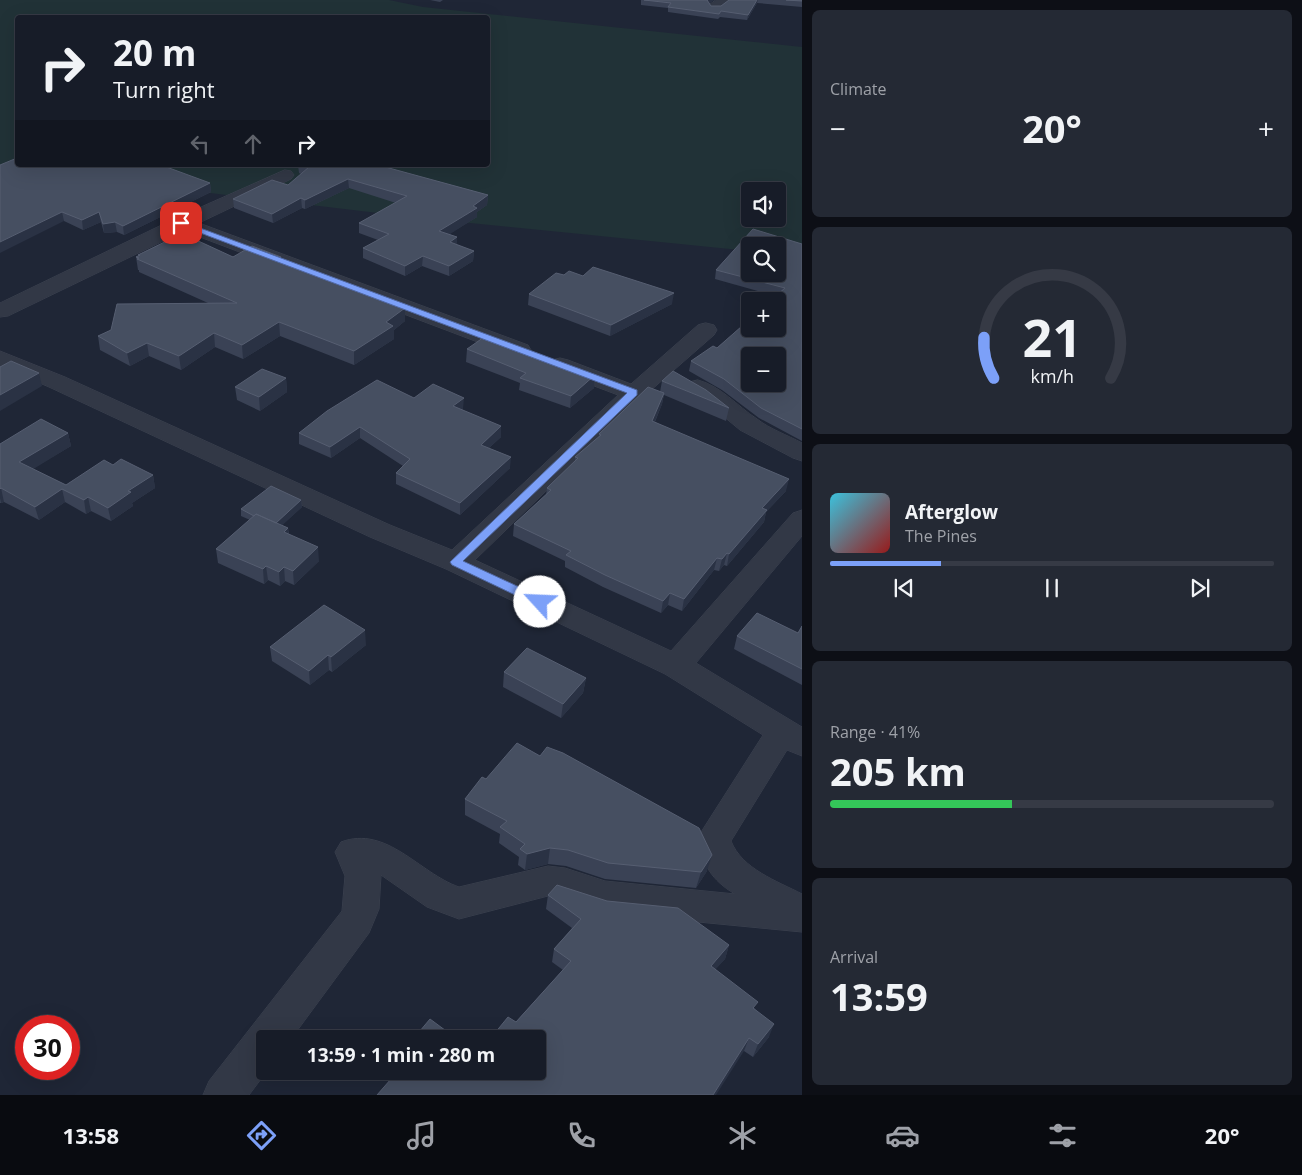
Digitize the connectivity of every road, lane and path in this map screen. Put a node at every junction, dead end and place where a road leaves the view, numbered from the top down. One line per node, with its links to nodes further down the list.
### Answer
1 (285, 176): 2 (street)
2 (181, 223): 3 (street); 7 (street)
3 (0, 311)
4 (706, 330): 6 (street)
5 (0, 358): 10 (street)
6 (662, 368): 7 (street); 8 (street)
7 (634, 392): 10 (street)
8 (802, 452)
9 (802, 519): 11 (street)
10 (456, 562): 11 (street)
11 (676, 666): 12 (street)
12 (792, 736): 13 (street)
13 (802, 915): 14 (street)
14 (274, 1030)
15 (256, 1053): 16 (street)
16 (224, 1095)

